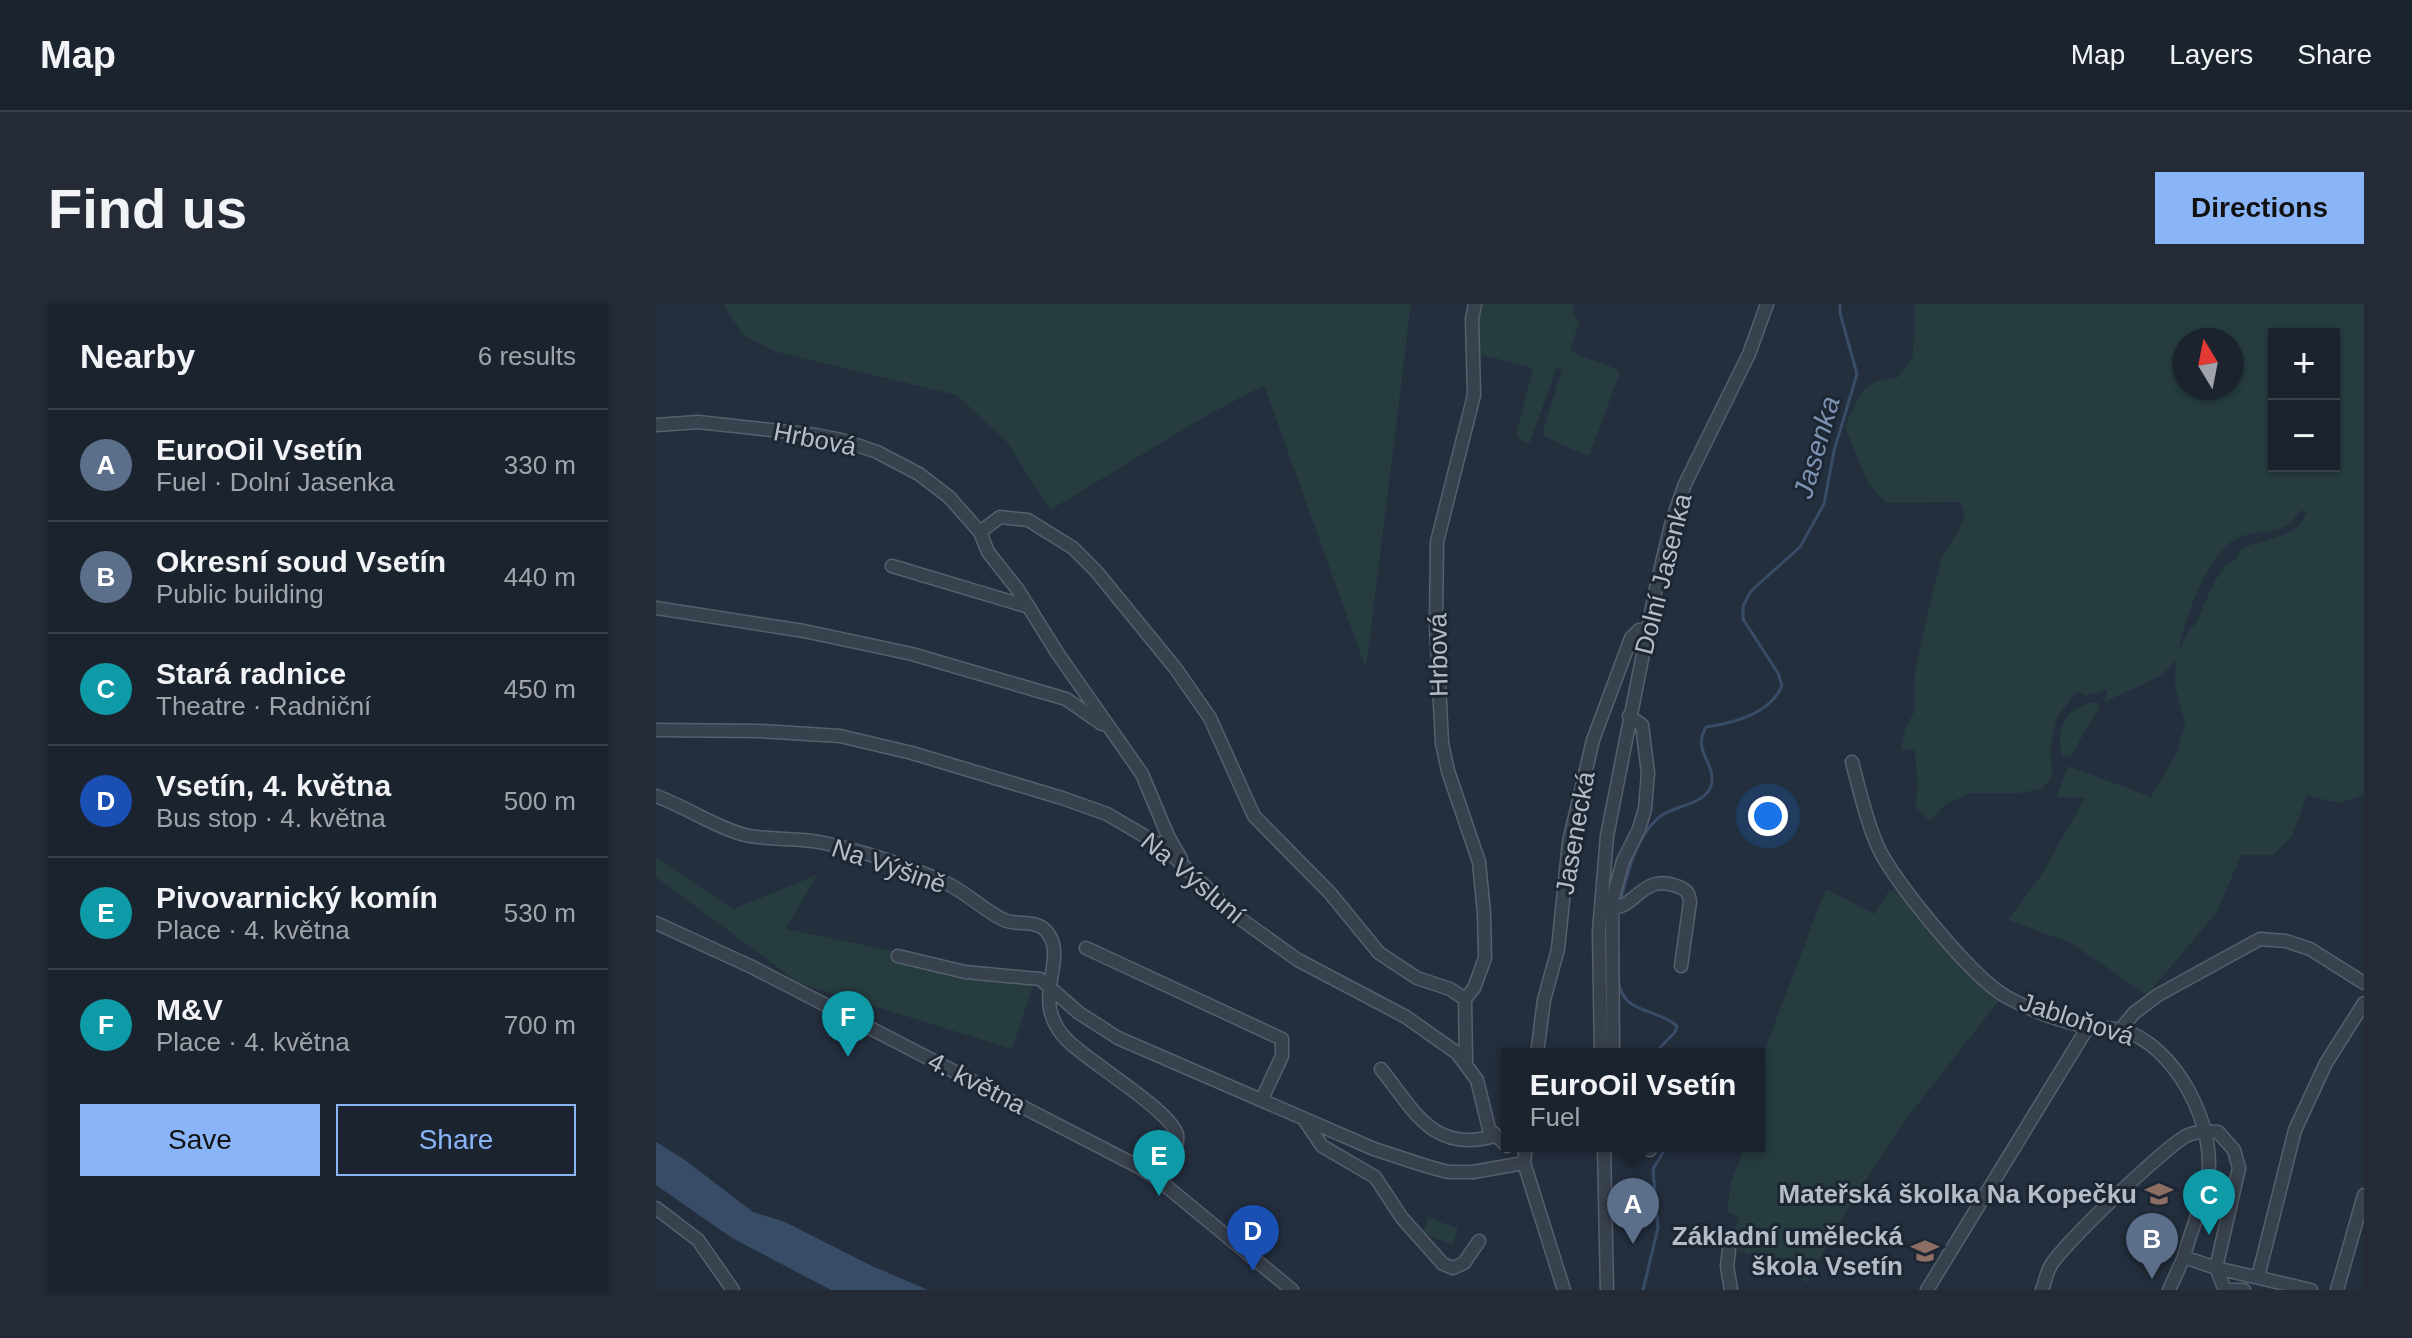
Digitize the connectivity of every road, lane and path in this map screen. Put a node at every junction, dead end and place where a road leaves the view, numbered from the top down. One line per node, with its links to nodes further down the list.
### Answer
1 (1475, 304): 22 (street, Hrbová)
2 (1767, 304): 8 (street, Dolní Jasenka)
3 (656, 425): 4 (street, Hrbová)
4 (980, 532): 6 (street, Hrbová); 22 (street)
5 (892, 566): 6 (street)
6 (1029, 607): 11 (street, Hrbová)
7 (656, 608): 11 (street, Hrbová)
8 (1648, 629): 9 (street, Dolní Jasenka); 26 (street, Jasenecká)
9 (1629, 716): 15 (street); 27 (street, Dolní Jasenka)
10 (656, 730): 14 (street, Na Výsluní)
11 (1121, 742): 14 (street, Hrbová)
12 (1852, 762): 24 (street, Jabloňová)
13 (656, 794): 21 (street, Na Výšině)
14 (1184, 865): 29 (street, Na Výsluní)
15 (1616, 908): 19 (street); 28 (street)
16 (656, 923): 40 (street, 4. května)
17 (1086, 948): 31 (street)
18 (898, 956): 21 (street)
19 (1681, 966)
20 (2364, 983): 25 (street)
21 (1050, 986): 31 (street); 40 (street, Na Výšině)
22 (1465, 999): 29 (street, Hrbová)
23 (2364, 1003): 50 (street)
24 (2088, 1027): 25 (street, Jabloňová); 57 (street)
25 (2120, 1030): 33 (street, Jabloňová)
26 (1538, 1048)
27 (1601, 1048)
28 (1613, 1048)
29 (1466, 1062): 34 (street)
30 (1381, 1069): 34 (street)
31 (1262, 1099): 32 (street)
32 (1303, 1118): 39 (street); 43 (street)
33 (2205, 1131): 45 (street, Jabloňová); 46 (street); 47 (street)
34 (1494, 1136): 35 (street)
35 (1501, 1141)
36 (1513, 1152): 39 (street)
37 (1525, 1152): 39 (street)
38 (1604, 1152): 55 (street)
39 (1524, 1163): 54 (street)
40 (1160, 1181): 49 (street, 4. května)
41 (2364, 1195): 63 (street)
42 (656, 1208): 51 (street)
43 (1479, 1241)
44 (1729, 1250): 56 (street)
45 (2184, 1257): 47 (street); 59 (street, Jabloňová)
46 (2050, 1266): 48 (street); 58 (street)
47 (2216, 1268): 50 (street); 60 (street)
48 (2062, 1274)
49 (1276, 1277): 52 (street); 53 (street, 4. května)
50 (2258, 1277): 62 (street)
51 (727, 1287)
52 (1270, 1290)
53 (1292, 1290)
54 (1564, 1290)
55 (1607, 1290)
56 (1731, 1290)
57 (1927, 1290)
58 (2042, 1290)
59 (2169, 1290)
60 (2225, 1290): 61 (street)
61 (2244, 1290)
62 (2311, 1290)
63 (2337, 1290)

